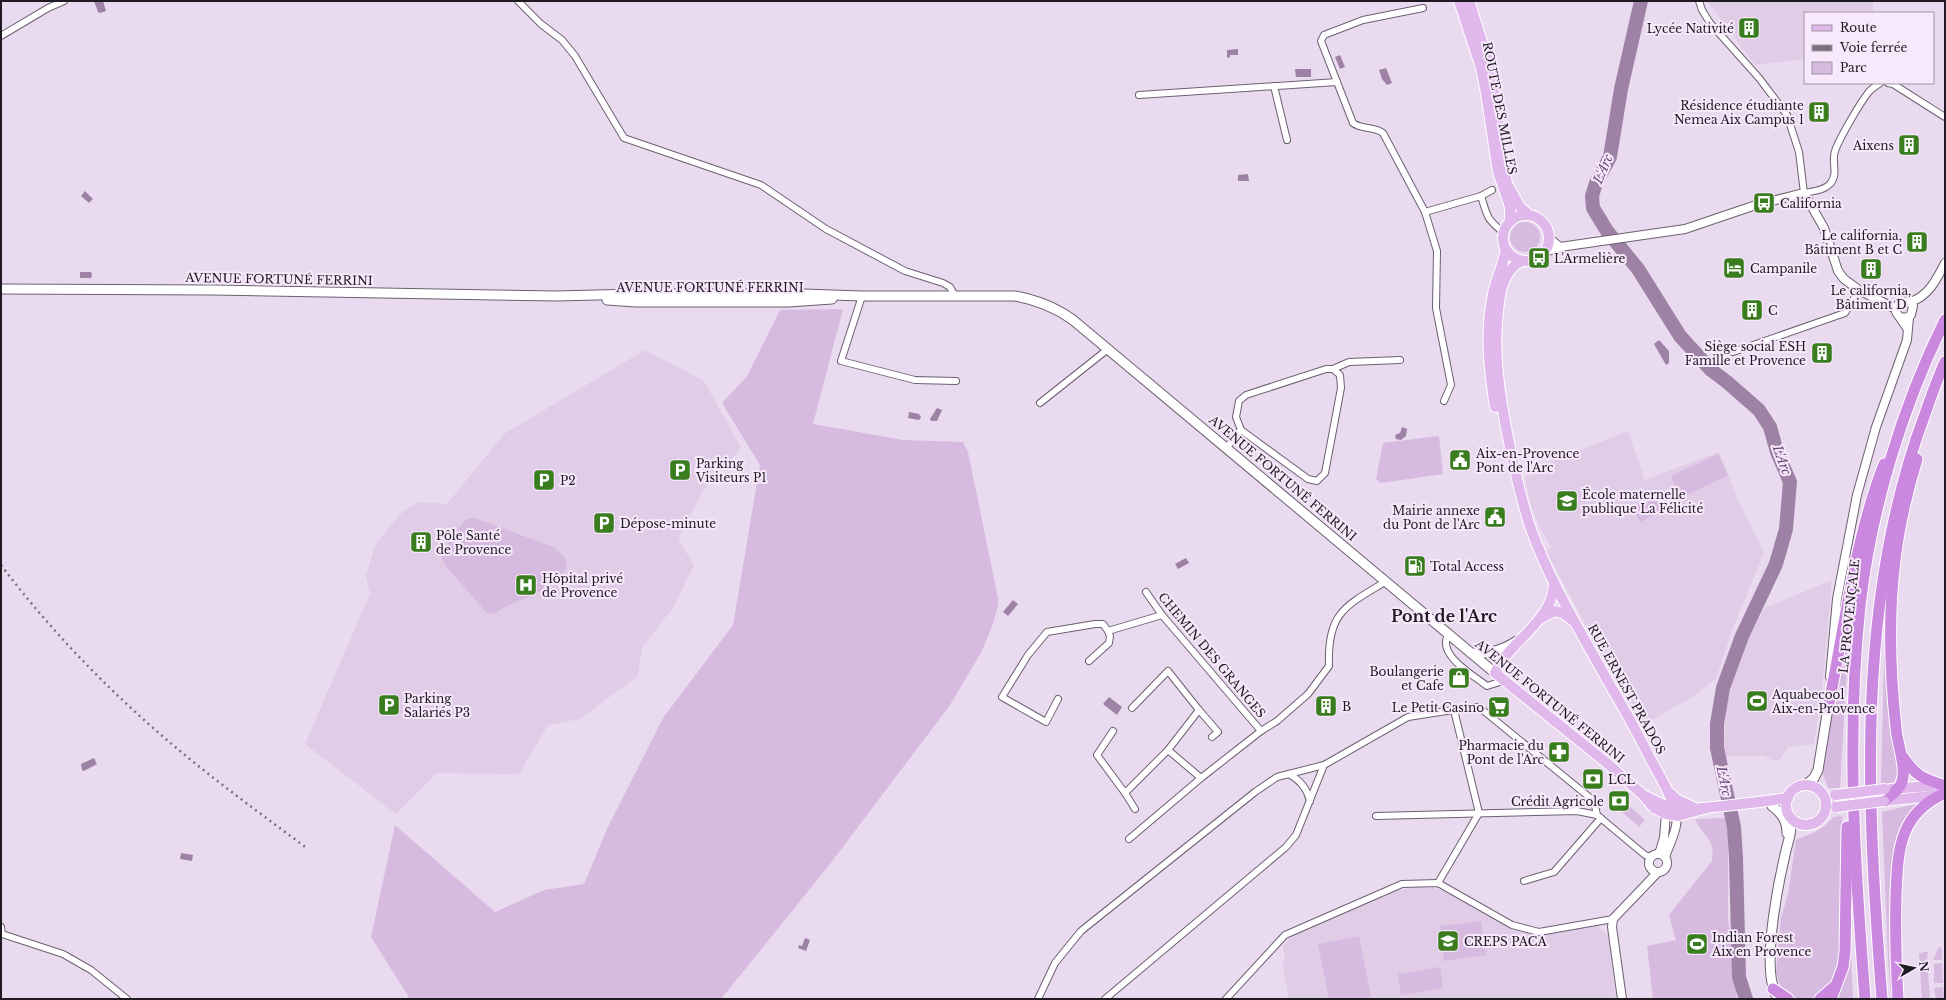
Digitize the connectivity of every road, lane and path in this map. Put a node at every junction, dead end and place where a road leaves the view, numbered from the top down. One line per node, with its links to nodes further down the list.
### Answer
1 (64, 1): 7 (street)
2 (518, 1): 30 (street)
3 (1459, 1): 20 (main road, ROUTE DES MILLES)
4 (1469, 1): 19 (main road, ROUTE DES MILLES)
5 (1699, 1): 16 (street)
6 (1423, 8): 8 (street)
7 (1, 36)
8 (1338, 82): 11 (street); 18 (street)
9 (1879, 84): 16 (street)
10 (1893, 84): 13 (street)
11 (1274, 86): 12 (street); 14 (street)
12 (1139, 95)
13 (1945, 117)
14 (1287, 140)
15 (1492, 190): 17 (street)
16 (1804, 193): 22 (street); 28 (street)
17 (1480, 196): 18 (street); 20 (street)
18 (1425, 212): 42 (street)
19 (1529, 215): 20 (main road); 21 (main road)
20 (1505, 228): 23 (main road)
21 (1549, 238): 22 (street); 24 (main road)
22 (1564, 247): 24 (street)
23 (1506, 250): 25 (main road); 45 (main road)
24 (1545, 252): 25 (main road)
25 (1522, 261): 45 (main road)
26 (1945, 263): 31 (street)
27 (1, 289): 29 (main road, AVENUE FORTUNÉ FERRINI)
28 (1858, 290): 32 (street); 37 (street)
29 (862, 296): 30 (main road, AVENUE FORTUNÉ FERRINI); 41 (street)
30 (955, 296): 36 (main road, AVENUE FORTUNÉ FERRINI)
31 (1913, 302): 32 (street); 33 (street)
32 (1898, 310): 33 (street); 35 (street)
33 (1909, 317): 35 (street)
34 (1945, 320): 44 (highway, LA PROVENÇALE)
35 (1907, 328): 63 (street)
36 (1108, 349): 43 (street); 47 (main road, AVENUE FORTUNÉ FERRINI)
37 (1733, 352)
38 (1400, 360): 40 (street)
39 (1943, 366): 71 (highway); 117 (highway)
40 (1333, 369): 46 (street); 46 (street)
41 (956, 381)
42 (1444, 401)
43 (1040, 403)
44 (1907, 406): 63 (highway); 66 (highway, LA PROVENÇALE)
45 (1500, 413): 49 (main road)
46 (1241, 430): 47 (street)
47 (1227, 447): 48 (main road, AVENUE FORTUNÉ FERRINI)
48 (1385, 582): 55 (main road, AVENUE FORTUNÉ FERRINI); 68 (street, CHEMIN DES GRANGES)
49 (1551, 584): 51 (main road); 53 (main road, RUE ERNEST PRADOS)
50 (1146, 592): 52 (street, CHEMIN DES GRANGES)
51 (1544, 613): 53 (main road); 56 (main road)
52 (1162, 616): 54 (street); 68 (street, CHEMIN DES GRANGES)
53 (1574, 621): 79 (main road, RUE ERNEST PRADOS)
54 (1108, 631): 58 (street); 61 (street)
55 (1448, 635): 57 (main road, AVENUE FORTUNÉ FERRINI); 60 (street)
56 (1521, 639): 57 (main road); 59 (main road)
57 (1471, 653): 59 (main road, AVENUE FORTUNÉ FERRINI)
58 (1088, 661)
59 (1495, 673): 60 (main road, AVENUE FORTUNÉ FERRINI)
60 (1503, 681): 91 (main road, AVENUE FORTUNÉ FERRINI)
61 (1058, 699)
62 (1132, 708): 64 (street)
63 (1828, 708): 75 (main road)
64 (1199, 710): 69 (street); 70 (street)
65 (1454, 710): 72 (street); 90 (street); 93 (street)
66 (1853, 729): 105 (highway); 116 (highway, LA PROVENÇALE)
67 (1113, 731): 78 (street)
68 (1261, 731): 74 (street, CHEMIN DES GRANGES)
69 (1212, 738)
70 (1168, 750): 74 (street); 78 (street)
71 (1900, 753): 76 (highway); 77 (highway)
72 (1324, 765): 73 (street); 82 (street)
73 (1288, 774): 82 (street); 108 (street)
74 (1201, 778): 95 (street, CHEMIN DES GRANGES)
75 (1806, 785): 80 (main road); 81 (main road)
76 (1898, 789): 77 (main road); 80 (main road, bridge); 83 (highway)
77 (1944, 790): 83 (main road); 118 (highway)
78 (1124, 793): 87 (street)
79 (1669, 793): 86 (main road); 91 (main road, RUE ERNEST PRADOS)
80 (1825, 797): 89 (main road)
81 (1788, 798): 84 (main road); 88 (main road)
82 (1310, 801): 109 (street)
83 (1884, 801): 89 (main road, bridge)
84 (1752, 804): 85 (main road); 86 (main road)
85 (1772, 806): 88 (main road); 96 (main road)
86 (1702, 808): 91 (main road)
87 (1135, 809)
88 (1787, 809): 94 (main road)
89 (1826, 809): 94 (main road)
90 (1479, 813): 92 (street); 93 (street); 101 (street)
91 (1673, 813): 97 (street); 97 (street)
92 (1376, 816)
93 (1599, 816): 98 (street); 100 (street)
94 (1796, 822): 96 (main road)
95 (1129, 838)
96 (1788, 844): 106 (main road)
97 (1662, 856): 98 (street); 99 (street)
98 (1651, 857): 99 (street)
99 (1654, 871): 102 (street)
100 (1524, 881)
101 (1438, 883): 102 (street); 110 (street)
102 (1613, 919): 111 (street)
103 (1, 927): 104 (street)
104 (2, 934): 107 (street)
105 (1836, 986): 114 (highway); 115 (highway)
106 (1773, 989): 112 (main road); 113 (highway)
107 (127, 999)
108 (1038, 999)
109 (1105, 999)
110 (1226, 999)
111 (1622, 999)
112 (1779, 999)
113 (1788, 999)
114 (1820, 999)
115 (1831, 999)
116 (1864, 999)
117 (1882, 999)
118 (1898, 999)

